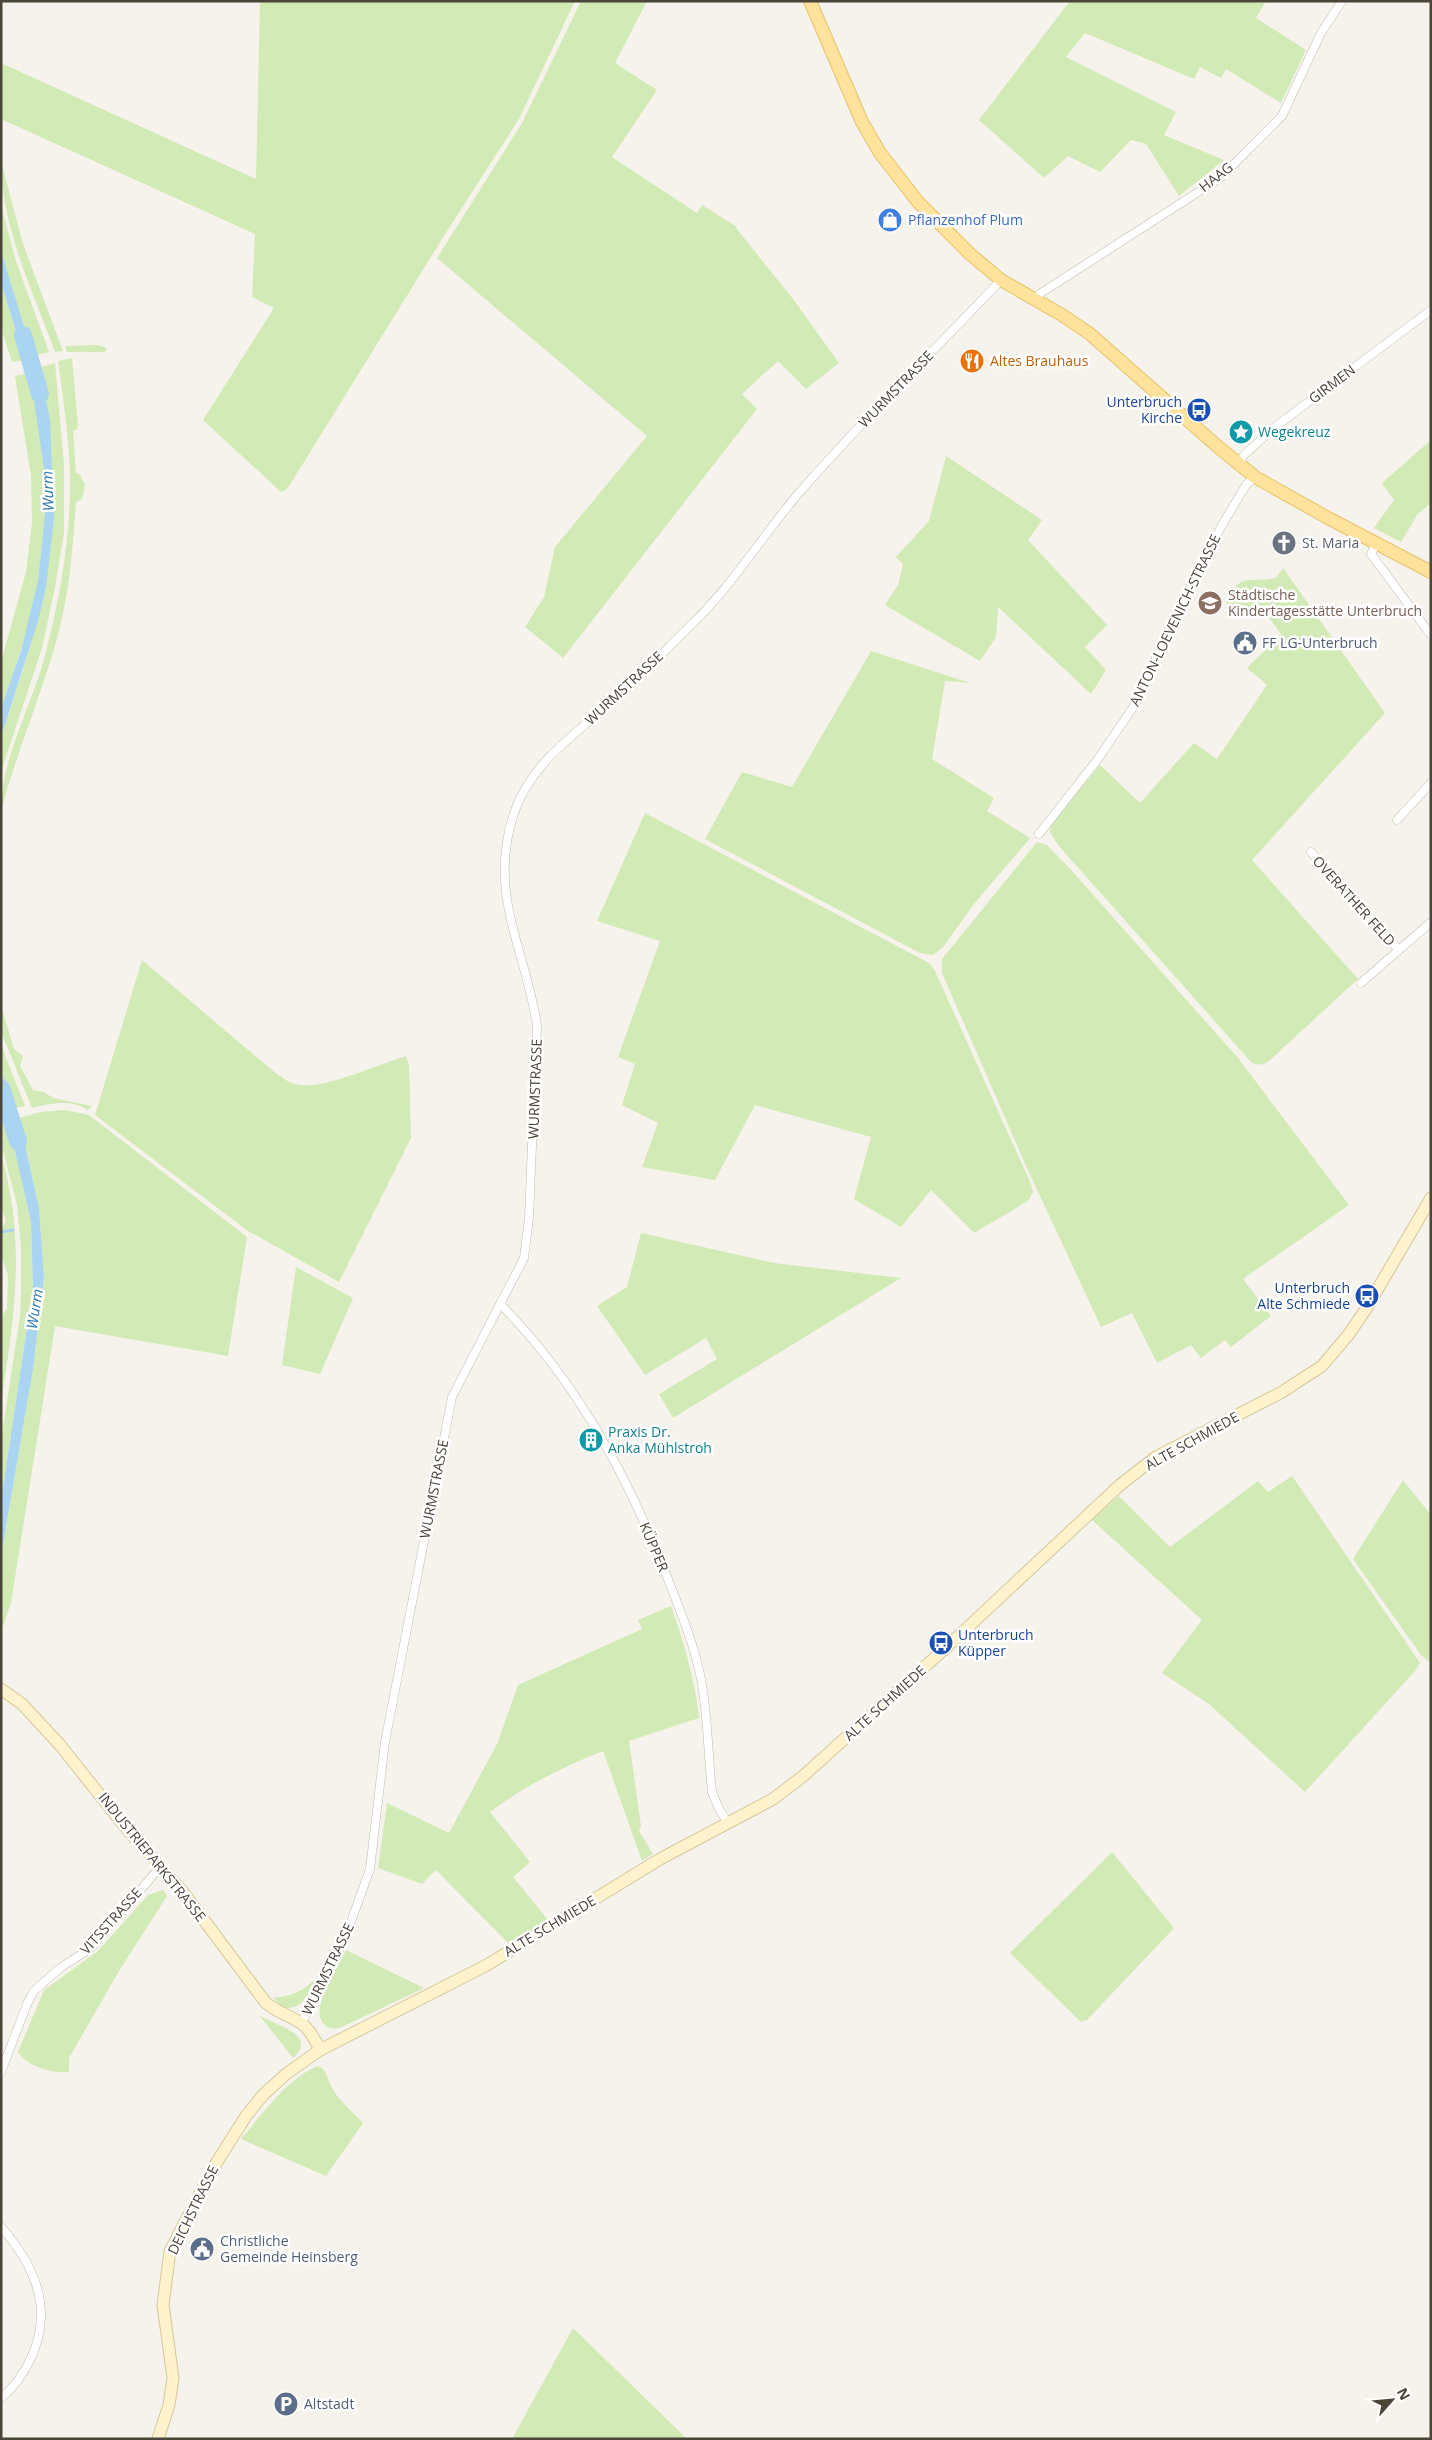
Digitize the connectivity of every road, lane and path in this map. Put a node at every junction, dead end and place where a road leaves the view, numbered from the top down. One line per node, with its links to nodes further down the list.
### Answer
1 (810, 1): 3 (main road)
2 (1342, 1): 4 (street, HAAG)
3 (1001, 280): 4 (main road); 19 (street, WURMSTRASSE)
4 (1035, 299): 6 (main road)
5 (1431, 310): 6 (street, GIRMEN)
6 (1239, 464): 7 (main road)
7 (1255, 476): 8 (main road); 13 (street, ANTON-LOEVENICH-STRASSE)
8 (1376, 544): 9 (main road); 10 (street)
9 (1431, 572)
10 (1431, 635)
11 (1431, 783): 12 (street)
12 (1398, 820)
13 (1039, 834)
14 (1311, 852): 16 (street, OVERATHER FELD)
15 (1431, 922): 16 (street, OVERATHER FELD)
16 (1398, 949): 17 (street, OVERATHER FELD)
17 (1361, 983)
18 (1431, 1198): 21 (street, ALTE SCHMIEDE)
19 (500, 1304): 21 (street, KÜPPER); 23 (street, WURMSTRASSE)
20 (1, 1689): 22 (street, INDUSTRIEPARKSTRASSE)
21 (728, 1823): 24 (street, ALTE SCHMIEDE)
22 (160, 1867): 23 (street, INDUSTRIEPARKSTRASSE); 25 (street, VITSSTRASSE)
23 (302, 2022): 24 (street, WURMSTRASSE)
24 (320, 2050): 28 (street, DEICHSTRASSE)
25 (1, 2072)
26 (1, 2227): 27 (street)
27 (1, 2398)
28 (158, 2439)

